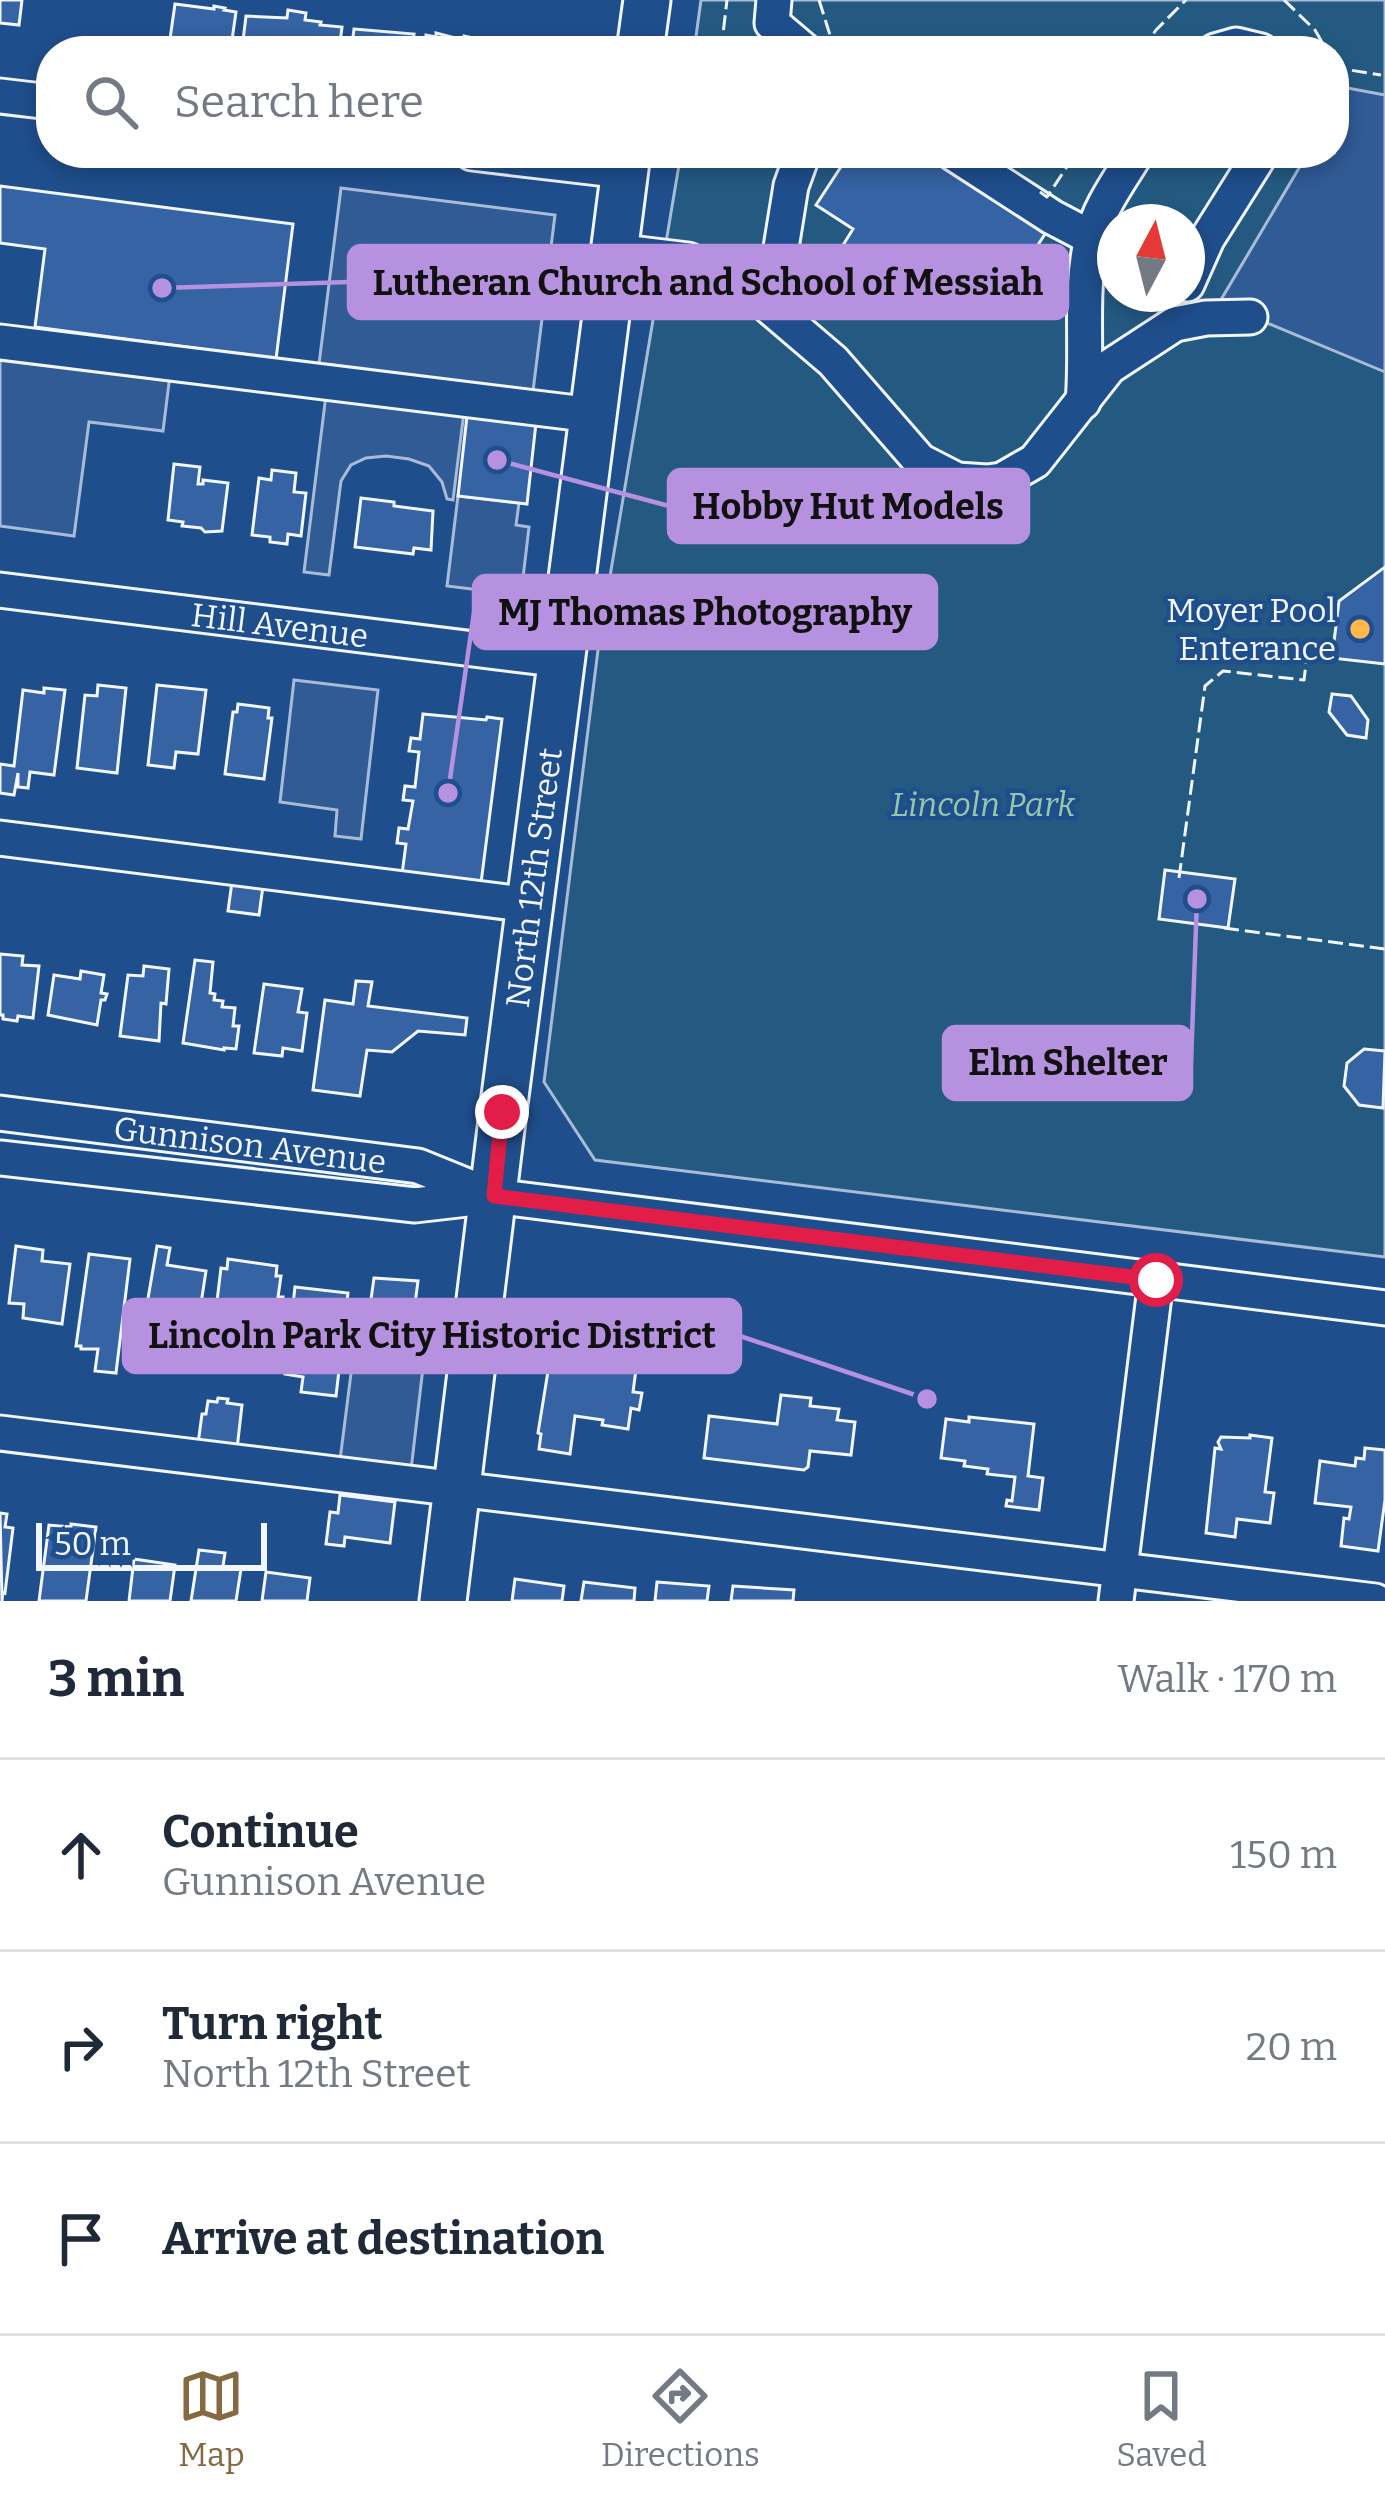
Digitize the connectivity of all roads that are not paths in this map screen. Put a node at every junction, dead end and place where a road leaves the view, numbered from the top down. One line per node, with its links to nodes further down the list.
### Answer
1 (647, 0): 3 (main road)
2 (774, 0): 4 (street)
3 (642, 36)
4 (787, 36)
5 (0, 96): 6 (street)
6 (36, 100)
7 (624, 168): 14 (main road, North 12th Street)
8 (796, 168): 15 (street)
9 (976, 168): 12 (street)
10 (1127, 168): 12 (street)
11 (1252, 168): 13 (street)
12 (1092, 238): 20 (street)
13 (1205, 244)
14 (614, 251): 15 (street); 21 (main road, North 12th Street)
15 (758, 297): 20 (street)
16 (1175, 312): 20 (street)
17 (1189, 312): 18 (street)
18 (1250, 317)
19 (0, 342): 21 (street)
20 (1082, 402)
21 (593, 415): 23 (main road, North 12th Street)
22 (0, 590): 23 (street, Hill Avenue)
23 (562, 660): 25 (main road, North 12th Street)
24 (0, 838): 25 (street)
25 (530, 905): 28 (main road, North 12th Street)
26 (0, 1113): 28 (street, Gunnison Avenue)
27 (0, 1158): 28 (street, Gunnison Avenue)
28 (494, 1196): 29 (street, Gunnison Avenue); 32 (main road, North 12th Street)
29 (1156, 1280): 30 (street, Gunnison Avenue); 33 (street)
30 (1385, 1308)
31 (0, 1433): 32 (street)
32 (457, 1489): 33 (street); 34 (main road, North 12th Street)
33 (1119, 1585): 35 (street)
34 (443, 1601)
35 (1375, 1601)

